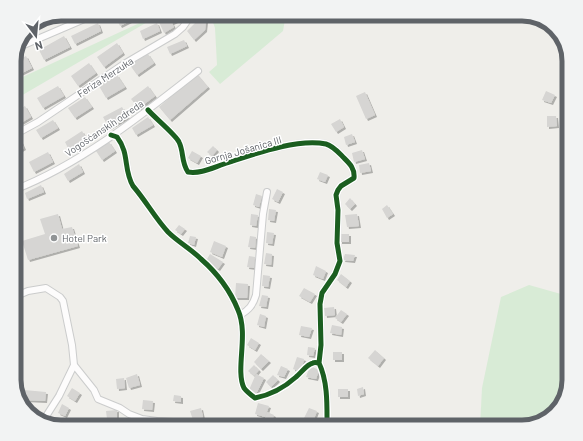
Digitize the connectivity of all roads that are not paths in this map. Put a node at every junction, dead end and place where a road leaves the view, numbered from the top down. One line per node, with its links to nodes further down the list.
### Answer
1 (80, 21): 3 (street)
2 (187, 21): 6 (street, Feriza Merzuka)
3 (24, 45)
4 (198, 71): 5 (street, Vogošćanskih odreda)
5 (148, 110): 7 (street, Vogošćanskih odreda); 12 (street, Gornja Jošanica III)
6 (21, 131)
7 (111, 135): 8 (street, Vogošćanskih odreda); 11 (street)
8 (21, 187)
9 (267, 192): 11 (street)
10 (21, 294): 13 (street)
11 (240, 315): 12 (street)
12 (319, 363): 16 (street, Gornja Jošanica III)
13 (74, 365): 14 (street); 15 (street)
14 (46, 417)
15 (150, 420)
16 (327, 420)

